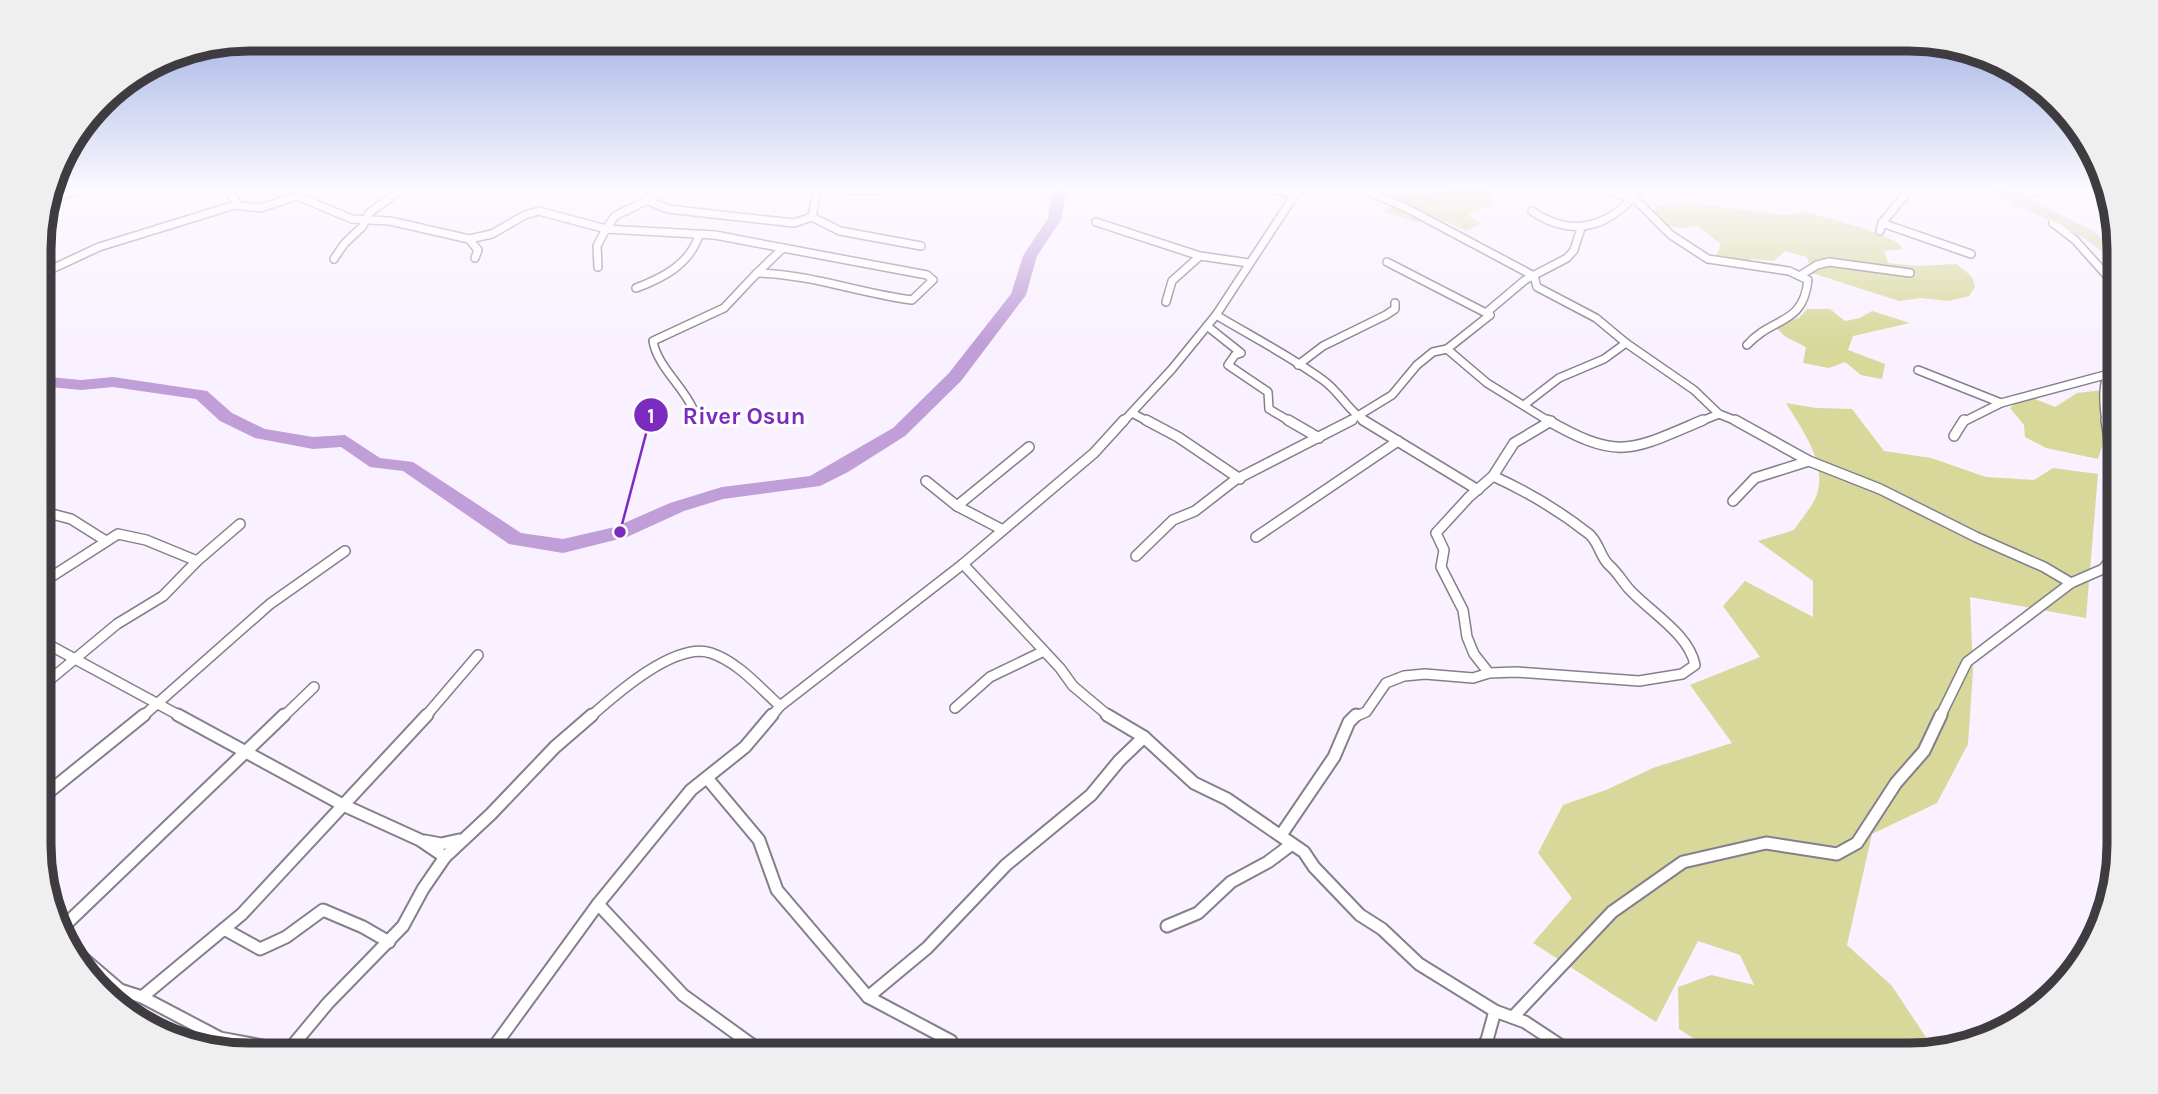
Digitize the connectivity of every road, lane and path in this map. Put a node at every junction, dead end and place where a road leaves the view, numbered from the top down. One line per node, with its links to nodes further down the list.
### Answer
1 (118, 241): 24 (street)
2 (347, 241): 20 (street)
3 (471, 241): 19 (street)
4 (598, 241): 23 (street)
5 (697, 241): 30 (street)
6 (749, 241): 16 (street)
7 (895, 241): 15 (street)
8 (1154, 241): 18 (street)
9 (1264, 241): 22 (street)
10 (1468, 241): 28 (street)
11 (1576, 241): 28 (street)
12 (1681, 241): 27 (street)
13 (1926, 241): 17 (street)
14 (2076, 241): 29 (street)
15 (921, 246)
16 (783, 248): 25 (street); 25 (street)
17 (1971, 254)
18 (1200, 256): 22 (street); 31 (street)
19 (475, 258)
20 (334, 259)
21 (1387, 262): 34 (street)
22 (1249, 263): 33 (street)
23 (598, 267)
24 (51, 269)
25 (757, 273): 45 (street)
26 (1910, 273): 27 (street)
27 (1801, 275): 37 (street)
28 (1534, 276): 34 (street); 36 (street)
29 (2107, 276)
30 (636, 288)
31 (1166, 302)
32 (1395, 303): 39 (street)
33 (1216, 315): 35 (street); 39 (street)
34 (1490, 315): 38 (street)
35 (1207, 326): 46 (street); 51 (street)
36 (1626, 343): 44 (street); 47 (street)
37 (1747, 345)
38 (1447, 349): 44 (street); 48 (street)
39 (1298, 365): 48 (street)
40 (1918, 370): 43 (street)
41 (2107, 370): 42 (street)
42 (2105, 375): 43 (street); 52 (street)
43 (2001, 403): 50 (street)
44 (1524, 405): 49 (street)
45 (692, 409)
46 (1132, 413): 57 (street); 64 (street)
47 (1719, 414): 49 (street); 55 (street)
48 (1358, 417): 51 (street); 53 (street)
49 (1551, 421): 56 (street)
50 (1954, 436)
51 (1319, 438): 57 (street)
52 (2107, 438)
53 (1398, 441): 59 (street); 65 (street)
54 (1029, 447): 61 (street)
55 (1809, 461): 60 (street); 73 (street)
56 (1493, 476): 59 (street); 78 (street)
57 (1240, 479): 68 (street)
58 (926, 481): 61 (street)
59 (1478, 490): 78 (street)
60 (1733, 501)
61 (957, 506): 64 (street)
62 (51, 514): 66 (street)
63 (240, 524): 69 (street)
64 (1003, 530): 70 (street)
65 (1256, 537)
66 (106, 541): 69 (street); 72 (street)
67 (345, 551): 81 (street)
68 (1136, 556)
69 (197, 561): 77 (street)
70 (962, 564): 75 (street); 82 (street)
71 (2107, 564): 73 (street)
72 (51, 577)
73 (2070, 583): 103 (street)
74 (51, 646): 77 (street)
75 (1042, 652): 83 (street); 84 (street)
76 (478, 655): 88 (street)
77 (75, 660): 79 (street); 81 (street)
78 (1489, 673): 89 (street)
79 (51, 679)
80 (314, 687): 85 (street)
81 (157, 705): 85 (street); 87 (street)
82 (780, 706): 86 (street); 90 (street)
83 (955, 708)
84 (1144, 737): 89 (street); 101 (street)
85 (245, 751): 88 (street); 95 (street)
86 (707, 778): 94 (street); 101 (street)
87 (51, 790)
88 (344, 805): 91 (street); 97 (street)
89 (1281, 835): 92 (street)
90 (462, 839): 91 (street); 93 (street)
91 (420, 840): 93 (street)
92 (1292, 844): 96 (street); 102 (street)
93 (445, 857): 98 (street)
94 (598, 904): 107 (street); 108 (street)
95 (67, 923)
96 (1167, 926)
97 (225, 929): 98 (street); 100 (street)
98 (389, 942): 106 (street)
99 (118, 994): 100 (street)
100 (142, 997): 105 (street)
101 (868, 997): 104 (street)
102 (1495, 1011): 103 (street); 109 (street)
103 (1513, 1017): 110 (street)
104 (951, 1041)
105 (246, 1043)
106 (295, 1043)
107 (501, 1043)
108 (749, 1043)
109 (1485, 1043)
110 (1559, 1043)

